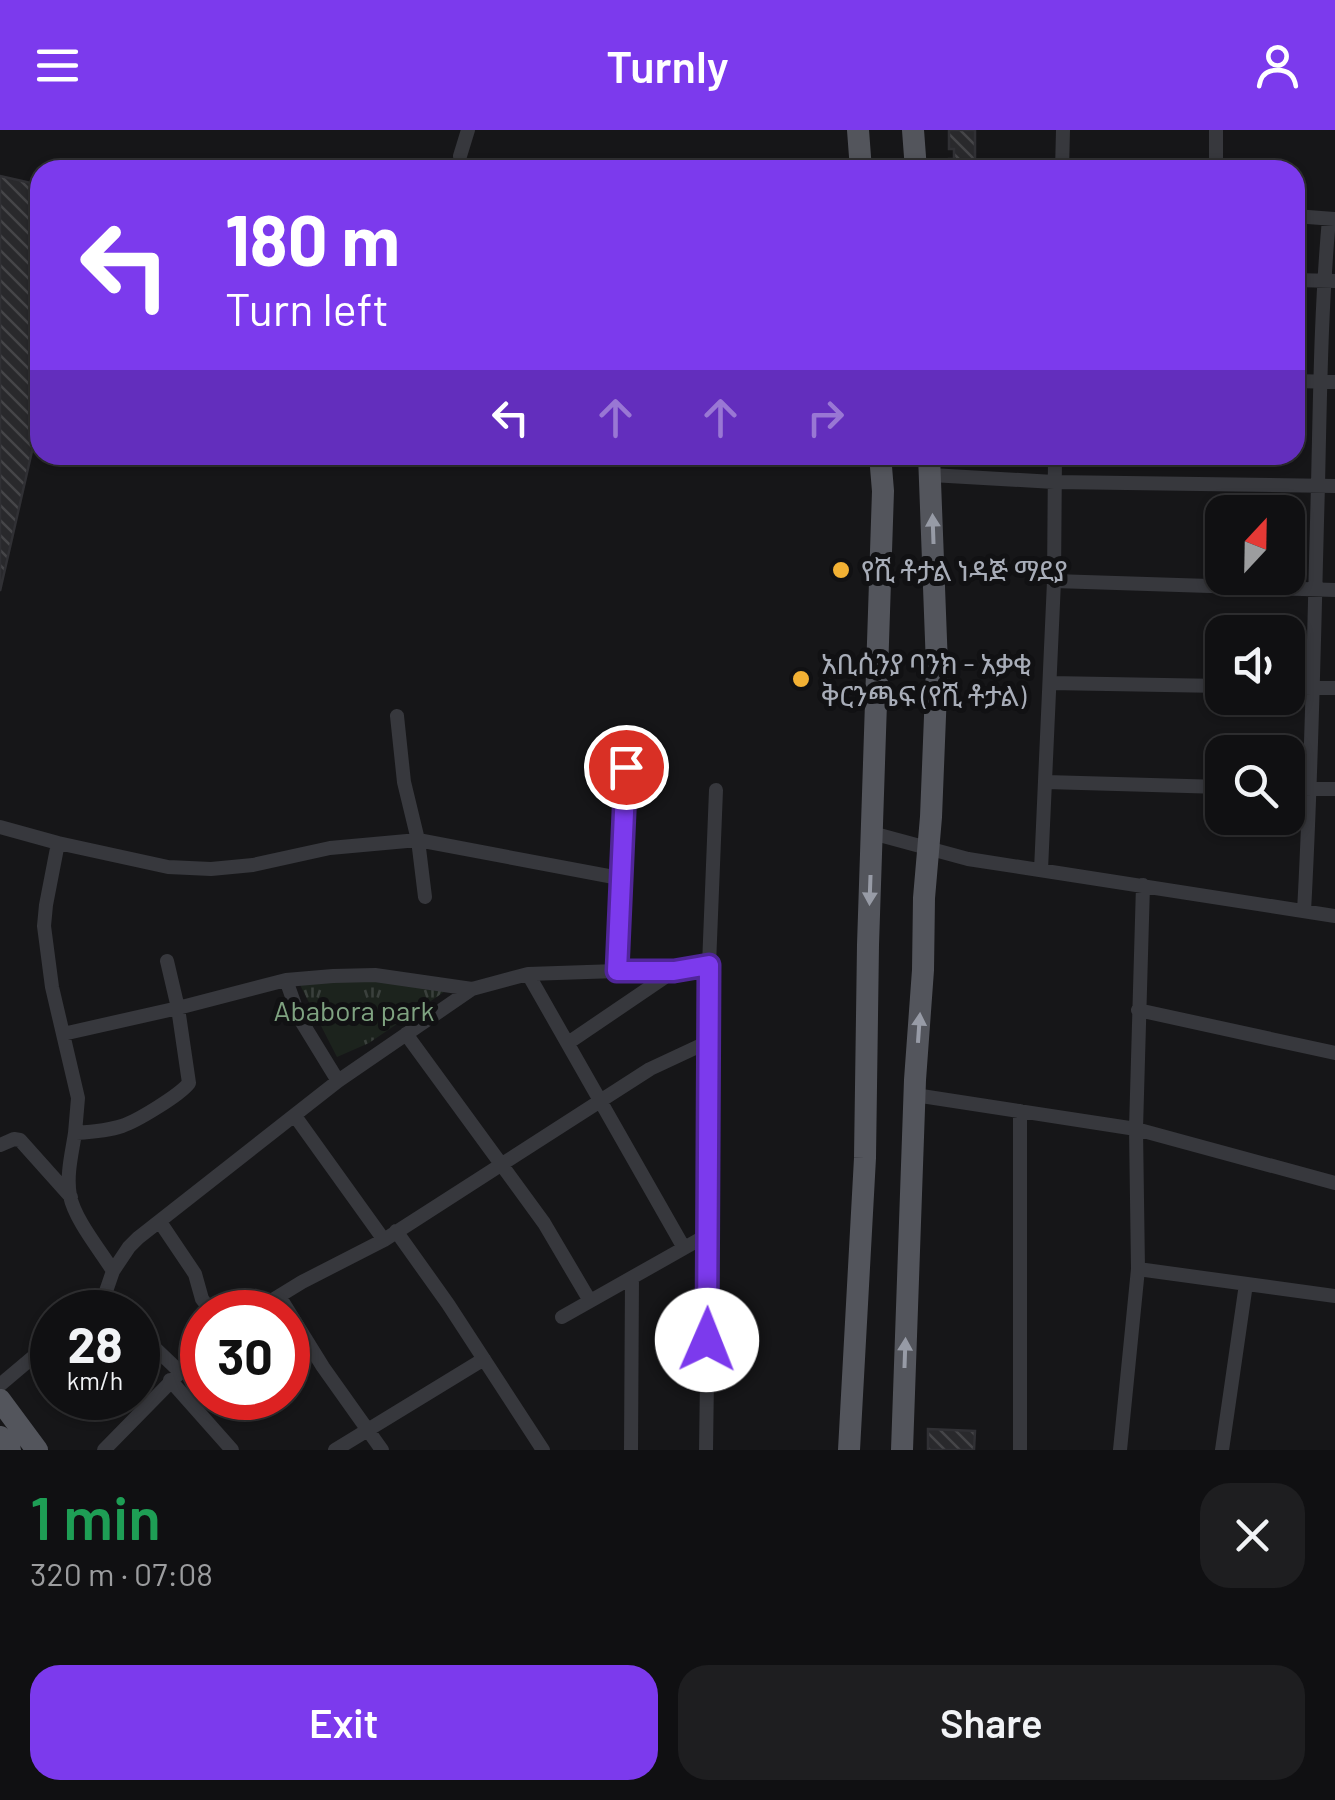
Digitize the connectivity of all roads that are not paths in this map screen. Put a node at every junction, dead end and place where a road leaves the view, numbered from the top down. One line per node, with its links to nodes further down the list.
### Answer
1 (468, 130): 6 (street)
2 (858, 130): 7 (main road)
3 (913, 130): 8 (main road)
4 (1063, 130): 9 (street)
5 (1216, 130): 10 (street)
6 (460, 156)
7 (860, 160)
8 (915, 160)
9 (1062, 160)
10 (1216, 160)
11 (1305, 217): 12 (street)
12 (1332, 219): 13 (street)
13 (1329, 280): 14 (street)
14 (1327, 382): 19 (street)
15 (881, 465): 38 (main road)
16 (930, 465): 18 (street); 41 (main road, one-way to 16)
17 (1055, 465): 18 (street)
18 (1054, 482): 19 (street); 21 (street)
19 (1318, 486): 20 (street); 22 (street)
20 (1335, 486)
21 (1054, 581): 22 (street); 24 (street)
22 (1314, 590): 23 (street); 27 (street)
23 (1335, 590)
24 (1050, 682): 25 (street); 31 (street)
25 (1205, 686)
26 (1305, 687): 27 (street)
27 (1312, 687): 28 (street); 34 (street)
28 (1335, 688)
29 (398, 716): 39 (street)
30 (626, 767): 43 (street)
31 (1046, 782): 32 (street); 42 (street)
32 (1205, 786)
33 (1305, 789): 34 (street)
34 (1311, 789): 35 (street); 46 (street)
35 (1335, 789)
36 (716, 790): 49 (street)
37 (0, 827): 40 (street)
38 (872, 832): 41 (street); 106 (main road, one-way to 106)
39 (418, 840): 40 (street); 43 (street); 45 (street)
40 (58, 843): 57 (street)
41 (929, 848): 42 (street); 63 (main road, one-way to 41)
42 (1042, 870): 44 (street)
43 (620, 878): 50 (street)
44 (1143, 885): 46 (street); 56 (street)
45 (425, 897)
46 (1304, 911): 47 (street)
47 (1335, 916)
48 (167, 961): 55 (street)
49 (709, 965): 51 (street); 60 (street)
50 (617, 971): 51 (street); 52 (street)
51 (674, 971): 59 (street)
52 (528, 974): 54 (street); 59 (street)
53 (286, 980): 54 (street); 55 (street); 62 (street)
54 (472, 988): 58 (street)
55 (178, 1008): 57 (street); 68 (street)
56 (1138, 1010): 61 (street); 67 (street)
57 (63, 1034): 68 (street)
58 (406, 1034): 62 (street); 70 (street)
59 (568, 1042): 64 (street)
60 (710, 1042): 64 (street); 74 (street)
61 (1335, 1053)
62 (338, 1081): 66 (street)
63 (915, 1096): 65 (street); 107 (main road, one-way to 63)
64 (599, 1100): 70 (street); 76 (street)
65 (1020, 1111): 67 (street); 108 (street)
66 (295, 1116): 73 (street); 75 (street)
67 (1136, 1129): 71 (street); 77 (street)
68 (74, 1132): 72 (street)
69 (0, 1145): 72 (street)
70 (502, 1164): 75 (street); 85 (street)
71 (1335, 1183)
72 (70, 1198): 78 (street)
73 (160, 1222): 78 (street); 82 (street)
74 (709, 1234): 76 (street); 105 (street)
75 (390, 1236): 83 (street); 89 (street)
76 (684, 1248): 79 (street)
77 (1138, 1269): 80 (street); 109 (street)
78 (113, 1272): 81 (street)
79 (632, 1278): 85 (street); 104 (street)
80 (1246, 1284): 84 (street); 110 (street)
81 (107, 1290)
82 (199, 1290)
83 (290, 1290)
84 (1335, 1296)
85 (590, 1301): 86 (street)
86 (562, 1317)
87 (310, 1346): 95 (street)
88 (160, 1358): 92 (street)
89 (484, 1359): 95 (street); 103 (street)
90 (30, 1360): 93 (street)
91 (180, 1371): 92 (street)
92 (175, 1376): 99 (street); 100 (street)
93 (0, 1385)
94 (0, 1400): 98 (main road)
95 (367, 1431): 101 (street); 102 (street)
96 (0, 1437): 97 (main road)
97 (10, 1450)
98 (38, 1450)
99 (104, 1450)
100 (232, 1450)
101 (335, 1450)
102 (382, 1450)
103 (543, 1450)
104 (632, 1450)
105 (706, 1450)
106 (849, 1450)
107 (902, 1450)
108 (1020, 1450)
109 (1120, 1450)
110 (1222, 1450)

